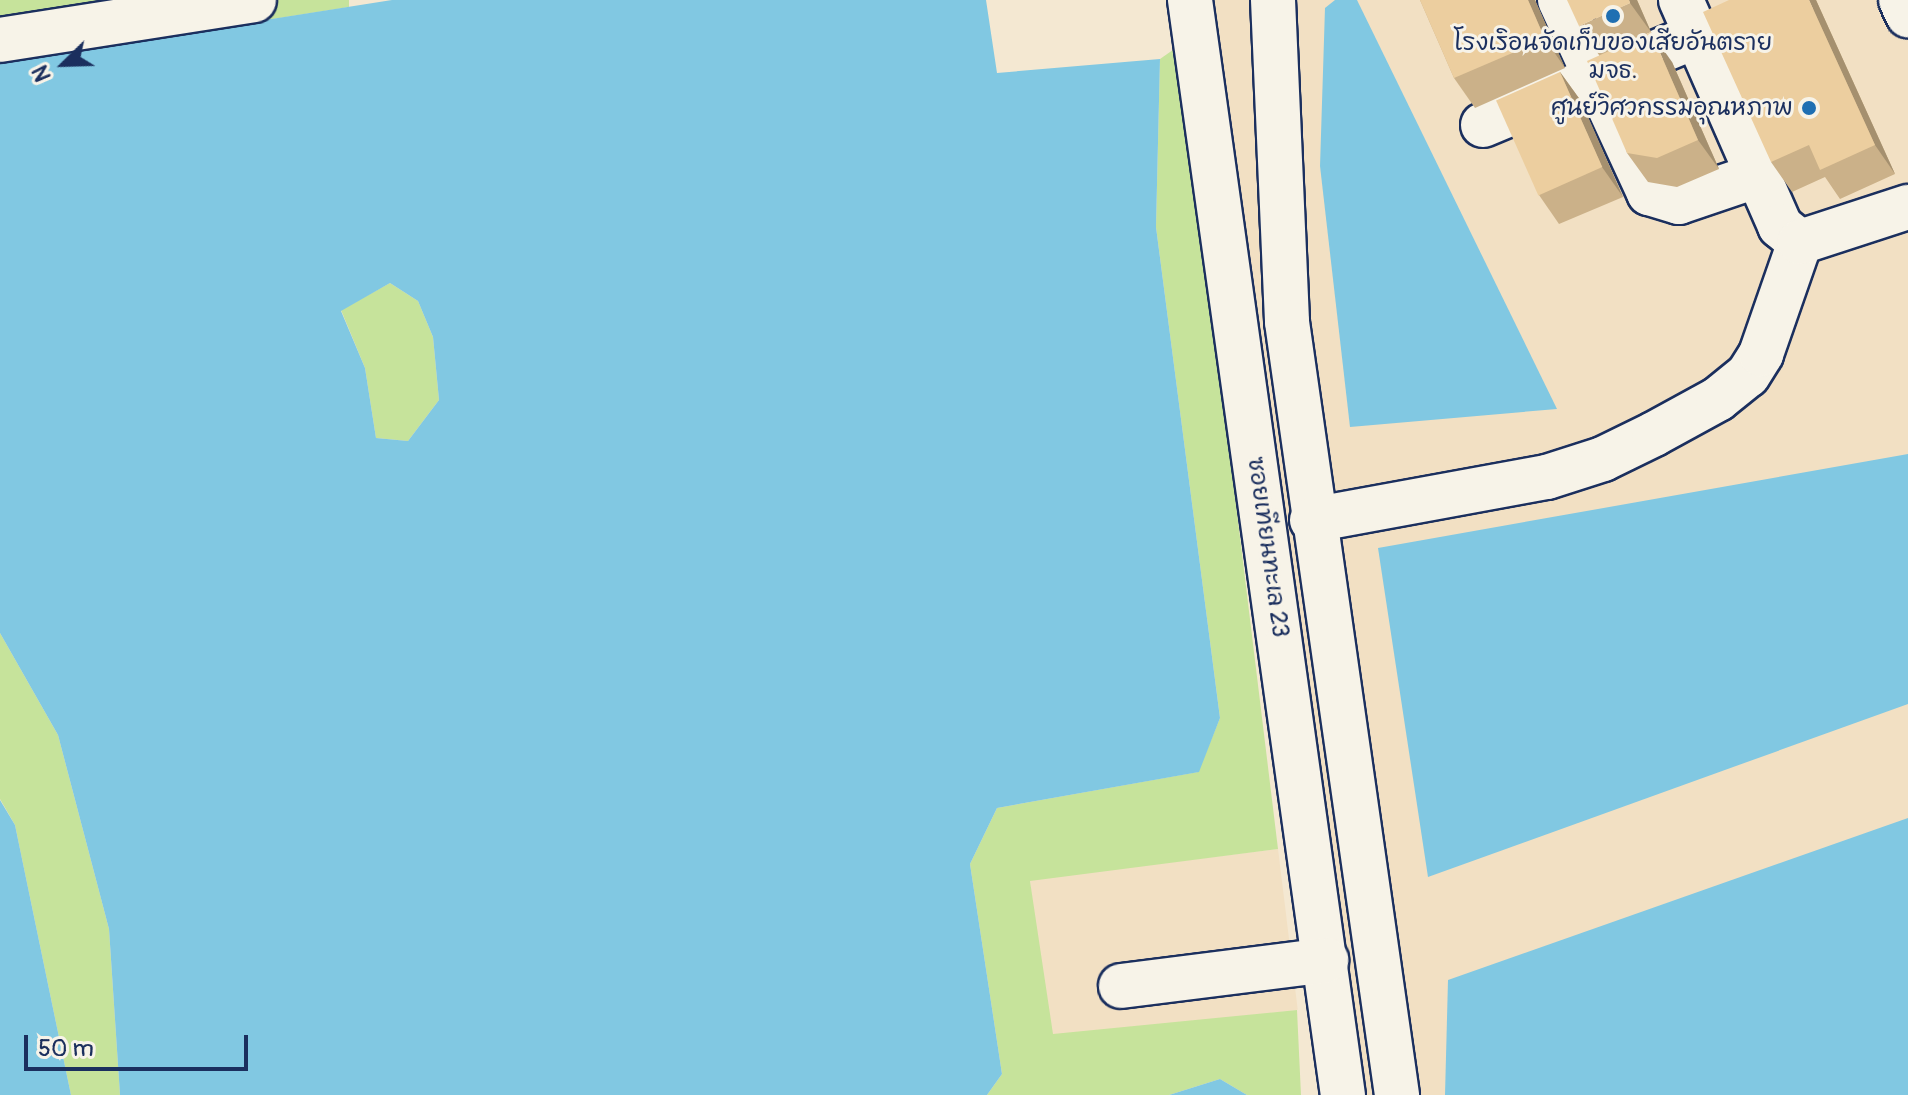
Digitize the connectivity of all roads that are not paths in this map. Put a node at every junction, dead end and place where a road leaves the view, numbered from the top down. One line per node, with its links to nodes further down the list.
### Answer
1 (254, 0): 8 (street)
2 (1190, 0): 15 (street, ซอยเทียนทะเล 23)
3 (1273, 0): 14 (street)
4 (1560, 0): 9 (street)
5 (1901, 0): 6 (street)
6 (1908, 15)
7 (1688, 18): 9 (street); 11 (street)
8 (0, 40)
9 (1595, 78): 10 (street); 11 (street)
10 (1483, 125)
11 (1756, 176): 13 (street)
12 (1908, 207): 13 (street)
13 (1800, 242): 14 (street)
14 (1312, 520): 18 (street)
15 (1326, 960): 16 (street); 17 (street, ซอยเทียนทะเล 23)
16 (1121, 986)
17 (1343, 1095)
18 (1397, 1095)

